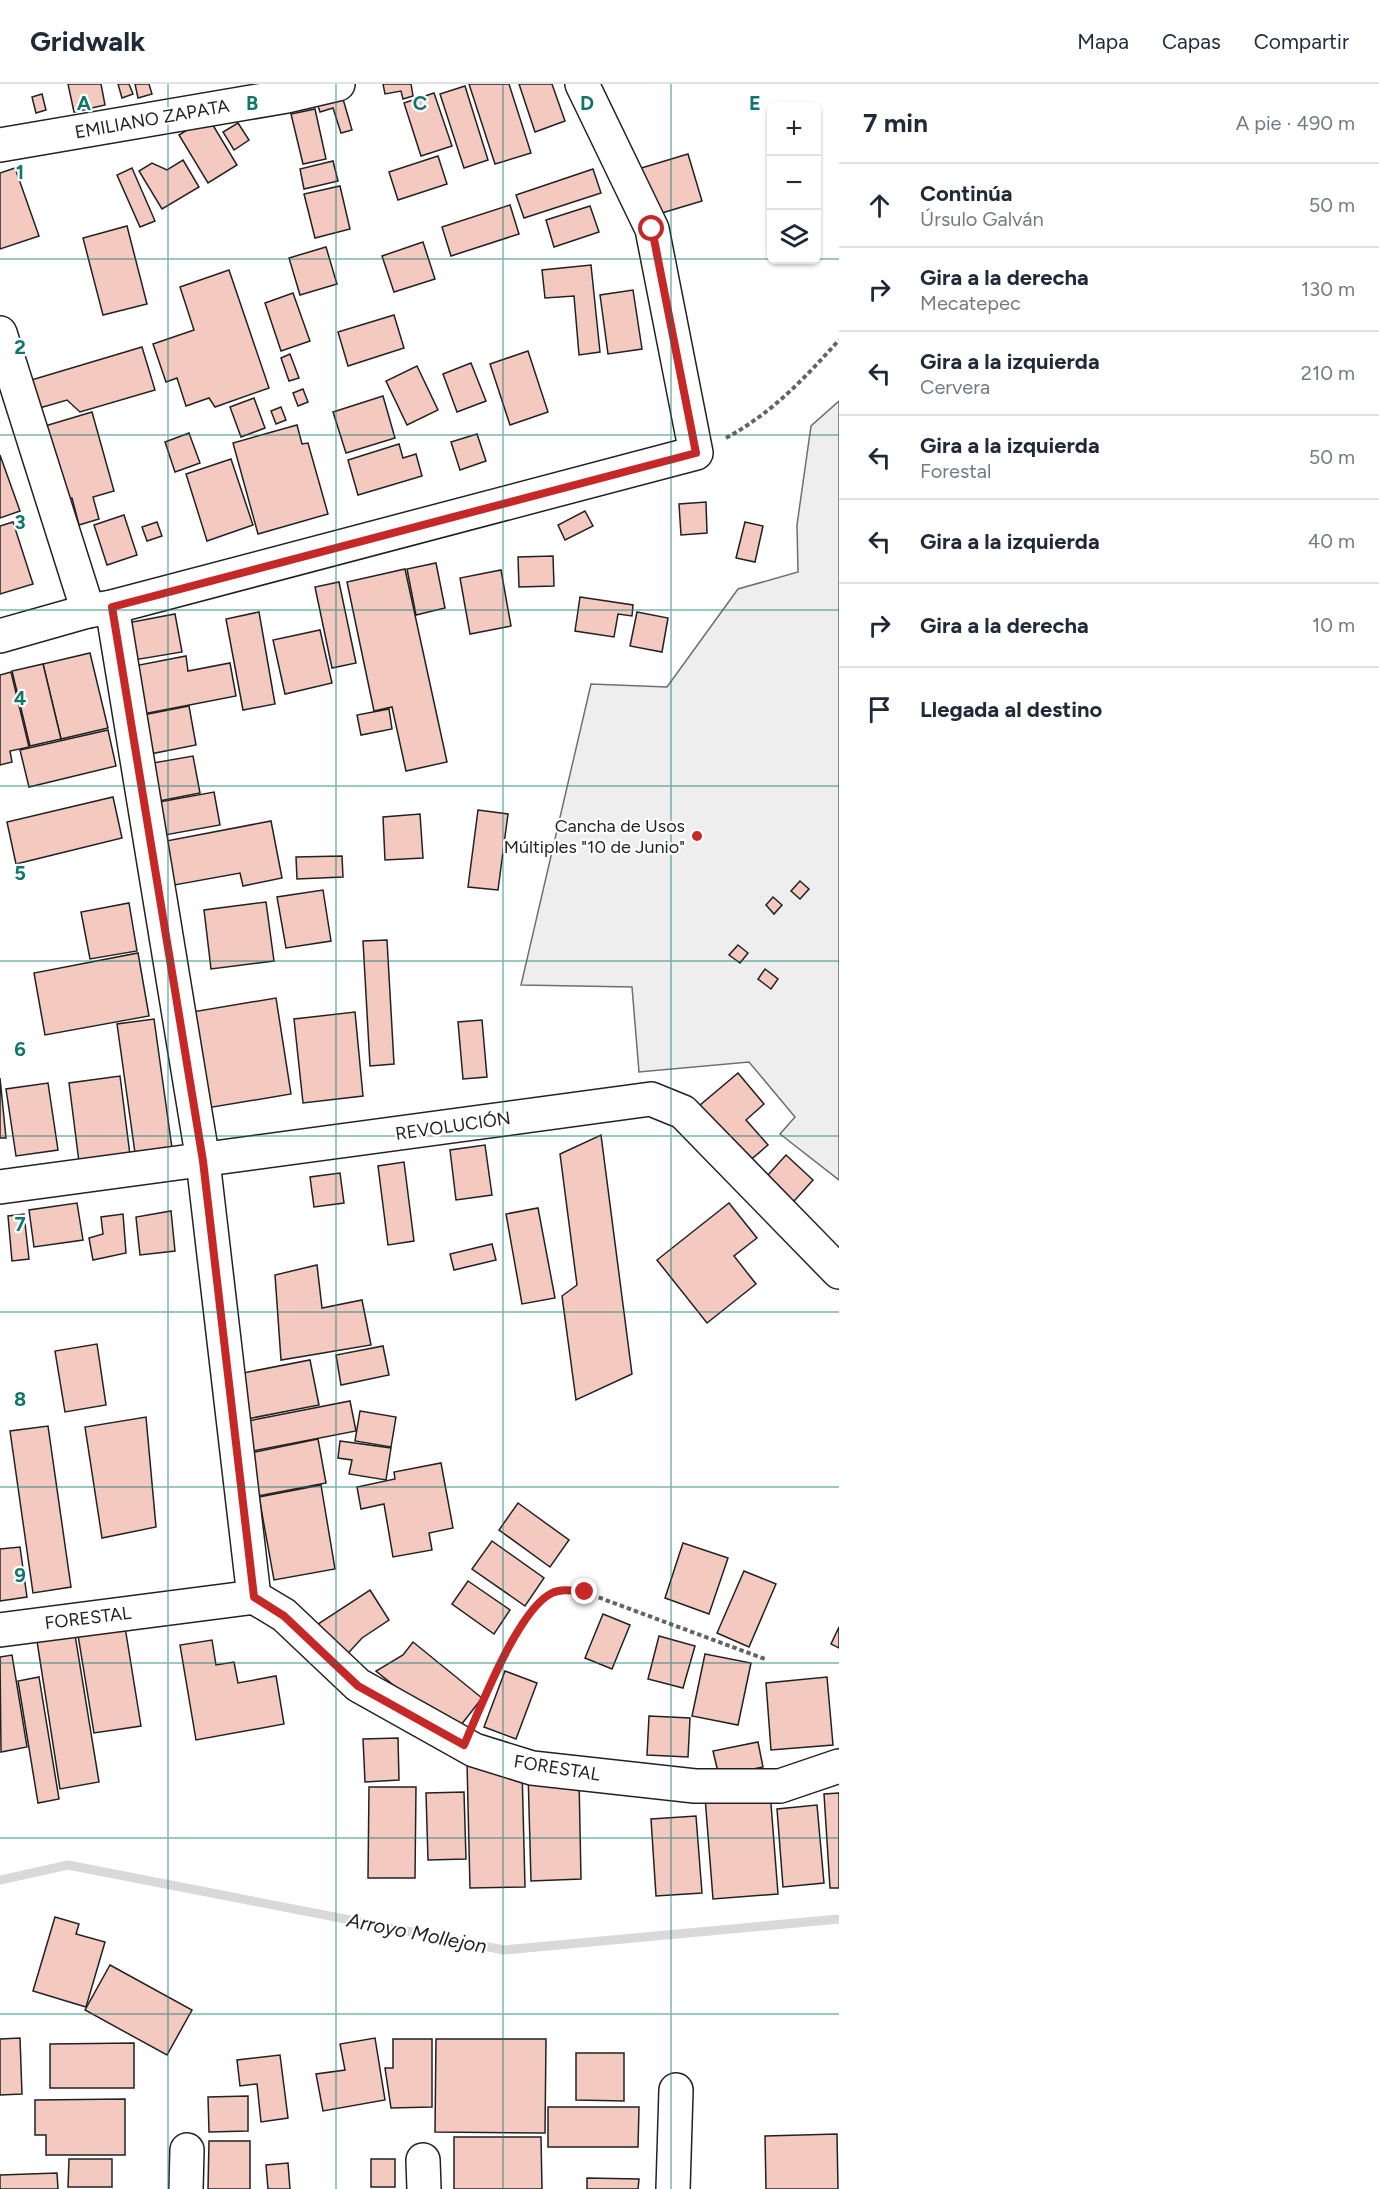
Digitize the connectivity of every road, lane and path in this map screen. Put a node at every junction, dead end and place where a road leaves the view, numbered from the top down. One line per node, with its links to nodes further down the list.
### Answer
1 (338, 84): 3 (street, EMILIANO ZAPATA)
2 (582, 84): 7 (street)
3 (284, 90): 4 (street, EMILIANO ZAPATA)
4 (0, 145)
5 (0, 333): 8 (street)
6 (839, 340): 7 (path)
7 (696, 453): 8 (street)
8 (100, 609): 9 (street); 10 (street)
9 (0, 636)
10 (203, 1161): 11 (street, REVOLUCIÓN); 12 (street, REVOLUCIÓN); 13 (street)
11 (0, 1187)
12 (839, 1272)
13 (254, 1597): 14 (street, FORESTAL); 16 (street, FORESTAL)
14 (0, 1630)
15 (765, 1659): 16 (path)
16 (464, 1745): 17 (street, FORESTAL)
17 (839, 1766)
18 (676, 2090): 21 (street)
19 (187, 2150): 20 (street)
20 (186, 2189)
21 (673, 2189)

